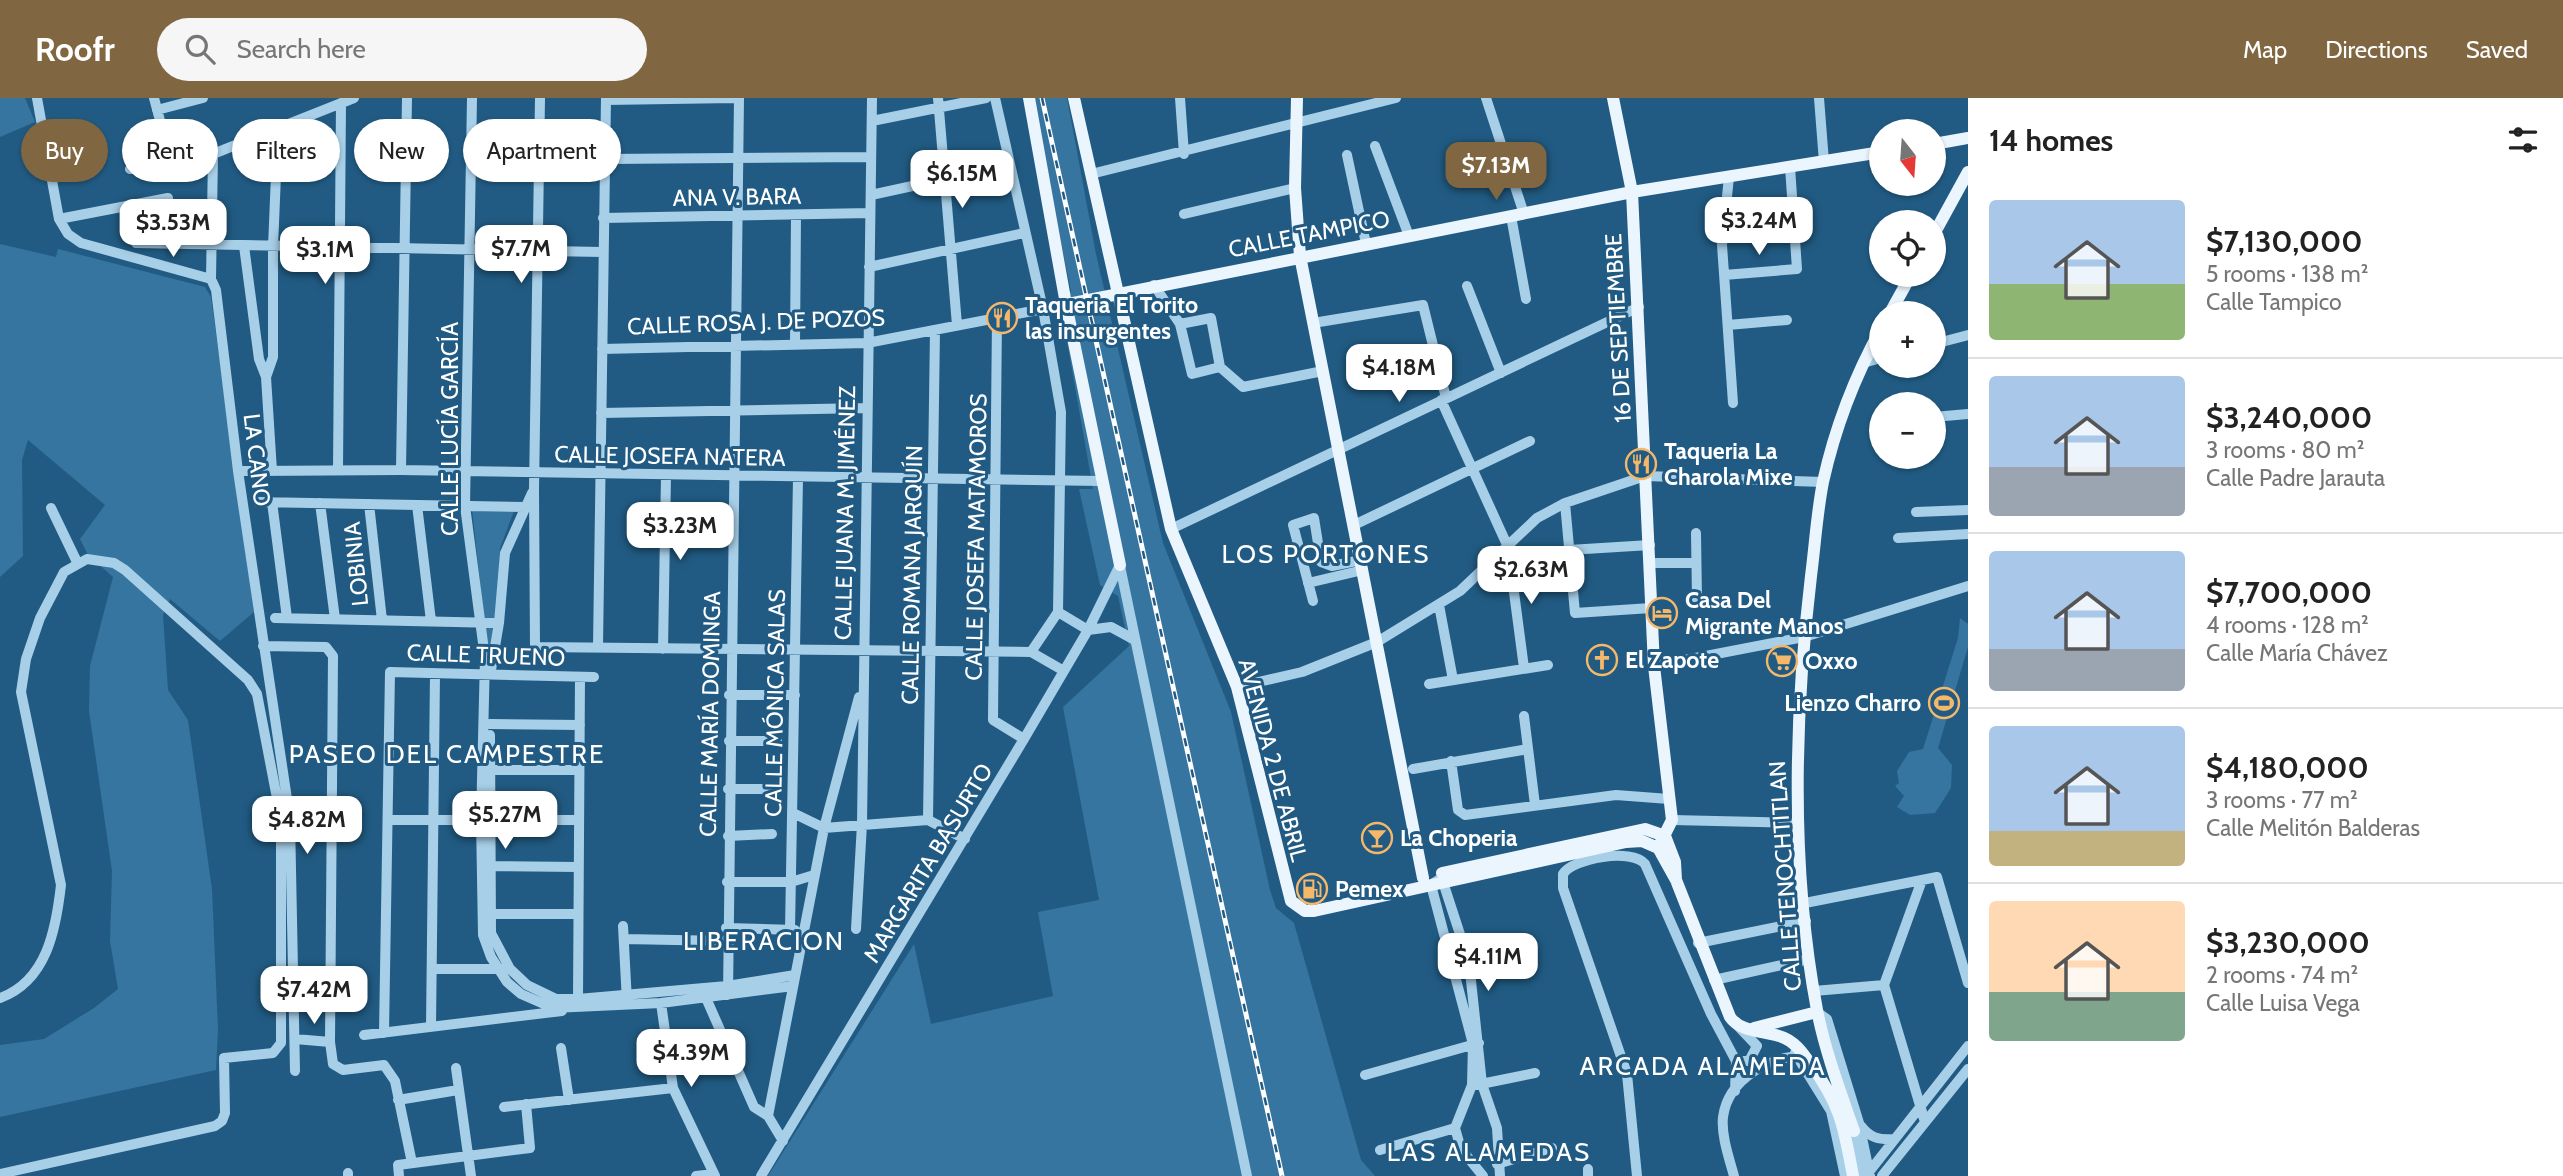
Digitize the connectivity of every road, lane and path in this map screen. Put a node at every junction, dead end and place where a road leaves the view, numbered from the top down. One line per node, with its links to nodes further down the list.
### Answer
1 (37, 98): 59 (street)
2 (154, 98): 23 (street)
3 (203, 98): 23 (street)
4 (354, 98): 21 (street)
5 (407, 98): 68 (street)
6 (472, 98): 70 (street, CALLE LUCÍA GARCÍA)
7 (540, 98): 71 (street)
8 (737, 98): 20 (street); 35 (street, CALLE MARÍA DOMINGA)
9 (872, 98): 27 (street, CALLE JUANA M. JIMÉNEZ)
10 (986, 98): 22 (street)
11 (995, 98): 39 (street)
12 (1029, 98): 81 (main road)
13 (1074, 98): 42 (main road, AVENIDA 2 DE ABRIL)
14 (1180, 98): 32 (street)
15 (1297, 98): 28 (main road)
16 (1396, 98): 28 (street)
17 (1486, 98): 56 (street)
18 (1613, 98): 49 (main road, 16 DE SEPTIEMBRE)
19 (1819, 98): 38 (street)
20 (606, 99): 26 (street)
21 (341, 103): 25 (street); 67 (street)
22 (938, 103): 27 (street); 44 (street)
23 (157, 110): 24 (street)
24 (160, 119)
25 (299, 119)
26 (606, 119)
27 (872, 121): 36 (street, CALLE JUANA M. JIMÉNEZ)
28 (1297, 124): 32 (street); 48 (main road)
29 (1968, 138): 30 (main road)
30 (1946, 142)
31 (1376, 146): 61 (street)
32 (1184, 153): 42 (street)
33 (1869, 154): 38 (main road, CALLE TAMPICO)
34 (1347, 155): 63 (street)
35 (738, 157): 36 (street); 37 (street); 57 (street, CALLE MARÍA DOMINGA)
36 (871, 157): 50 (street, CALLE JUANA M. JIMÉNEZ)
37 (621, 159)
38 (1824, 162): 40 (main road, CALLE TAMPICO)
39 (1009, 165): 44 (street); 60 (street)
40 (1790, 167): 43 (main road, CALLE TAMPICO); 75 (street)
41 (1968, 172): 52 (main road)
42 (1091, 174): 79 (main road, AVENIDA 2 DE ABRIL)
43 (1729, 177): 49 (main road, CALLE TAMPICO); 75 (street)
44 (944, 179): 50 (street); 69 (street)
45 (212, 182): 64 (street, LA CANO)
46 (276, 182): 66 (street)
47 (604, 182): 58 (street)
48 (1295, 188): 54 (street); 73 (main road)
49 (1632, 192): 56 (main road, CALLE TAMPICO); 82 (main road, 16 DE SEPTIEMBRE)
50 (871, 195): 53 (street, CALLE JUANA M. JIMÉNEZ)
51 (168, 198): 59 (street)
52 (1946, 212)
53 (870, 214): 55 (street, ANA V. BARA); 74 (street, CALLE JUANA M. JIMÉNEZ)
54 (1184, 214)
55 (796, 215): 57 (street, ANA V. BARA); 94 (street)
56 (1518, 215): 61 (main road, CALLE TAMPICO); 80 (street)
57 (737, 216): 58 (street, ANA V. BARA); 95 (street, CALLE MARÍA DOMINGA)
58 (603, 218): 72 (street)
59 (60, 219): 76 (street)
60 (1024, 233): 69 (street); 83 (street)
61 (1409, 236): 63 (main road, CALLE TAMPICO)
62 (135, 243): 64 (street)
63 (1366, 244): 73 (main road, CALLE TAMPICO)
64 (211, 245): 65 (street); 76 (street, LA CANO)
65 (244, 246): 66 (street); 103 (street)
66 (273, 247): 67 (street); 103 (street)
67 (340, 247): 68 (street); 113 (street)
68 (405, 248): 70 (street); 114 (street)
69 (950, 249): 74 (street); 89 (street)
70 (470, 250): 71 (street); 118 (street, CALLE LUCÍA GARCÍA)
71 (536, 251): 72 (street); 119 (street)
72 (602, 252): 96 (street)
73 (1300, 256): 77 (main road, CALLE TAMPICO); 86 (main road)
74 (869, 267): 93 (street, CALLE JUANA M. JIMÉNEZ)
75 (1724, 275): 88 (street)
76 (211, 279): 116 (street, LA CANO)
77 (1154, 285): 79 (main road, CALLE TAMPICO); 87 (street)
78 (1467, 286): 102 (street)
79 (1117, 292): 81 (main road, CALLE ROSA J. DE POZOS); 144 (main road, AVENIDA 2 DE ABRIL)
80 (1526, 299)
81 (1066, 304): 83 (main road, CALLE ROSA J. DE POZOS); 129 (main road)
82 (1639, 307): 102 (street); 122 (main road, 16 DE SEPTIEMBRE)
83 (1042, 309): 84 (street, CALLE ROSA J. DE POZOS); 128 (street)
84 (998, 317): 89 (street, CALLE ROSA J. DE POZOS); 127 (street, CALLE JOSEFA MATAMOROS)
85 (1787, 320): 88 (street)
86 (1313, 323): 101 (main road); 104 (street)
87 (1180, 324): 100 (street); 100 (street)
88 (1728, 325): 105 (street)
89 (957, 326): 90 (street, CALLE ROSA J. DE POZOS)
90 (935, 330): 93 (street, CALLE ROSA J. DE POZOS); 126 (street, CALLE ROMANA JARQUÍN)
91 (1968, 335): 92 (street)
92 (1946, 341)
93 (867, 343): 94 (street, CALLE ROSA J. DE POZOS); 106 (street, CALLE JUANA M. JIMÉNEZ)
94 (795, 345): 95 (street, CALLE ROSA J. DE POZOS)
95 (735, 348): 96 (street, CALLE ROSA J. DE POZOS); 107 (street, CALLE MARÍA DOMINGA)
96 (602, 349): 108 (street)
97 (1869, 352): 99 (main road, CALLE TENOCHTITLAN)
98 (1869, 361): 99 (street)
99 (1863, 363): 130 (main road, CALLE TENOCHTITLAN)
100 (1220, 368): 101 (street)
101 (1323, 371): 112 (main road)
102 (1501, 373): 104 (street)
103 (266, 377): 117 (street)
104 (1444, 399): 112 (street); 115 (street)
105 (1734, 403)
106 (867, 408): 107 (street); 125 (street, CALLE JUANA M. JIMÉNEZ)
107 (735, 410): 108 (street); 123 (street, CALLE MARÍA DOMINGA)
108 (601, 413): 120 (street)
109 (1968, 414): 110 (street)
110 (1946, 416)
111 (1530, 441): 115 (street)
112 (1340, 450): 143 (main road); 144 (street)
113 (338, 470): 114 (street, CALLE JOSEFA NATERA); 117 (street, CALLE JOSEFA NATERA)
114 (401, 470): 118 (street, CALLE JOSEFA NATERA)
115 (1473, 470): 143 (street); 149 (street)
116 (238, 471): 117 (street, CALLE JOSEFA NATERA); 174 (street, LA CANO)
117 (272, 471)
118 (467, 472): 119 (street, CALLE JOSEFA NATERA); 138 (street, CALLE LUCÍA GARCÍA)
119 (534, 473): 120 (street, CALLE JOSEFA NATERA); 131 (street)
120 (600, 475): 121 (street, CALLE JOSEFA NATERA); 175 (street)
121 (666, 476): 123 (street, CALLE JOSEFA NATERA); 176 (street)
122 (1645, 476): 130 (street); 135 (street); 148 (main road, 16 DE SEPTIEMBRE)
123 (733, 477): 124 (street, CALLE JOSEFA NATERA); 177 (street, CALLE MARÍA DOMINGA)
124 (798, 478): 125 (street, CALLE JOSEFA NATERA); 179 (street, CALLE MÓNICA SALAS)
125 (866, 479): 126 (street, CALLE JOSEFA NATERA); 178 (street, CALLE JUANA M. JIMÉNEZ)
126 (932, 479): 127 (street, CALLE JOSEFA NATERA); 180 (street, CALLE ROMANA JARQUÍN)
127 (996, 481): 128 (street, CALLE JOSEFA NATERA); 182 (street, CALLE JOSEFA MATAMOROS)
128 (1060, 481): 129 (street, CALLE JOSEFA NATERA); 162 (street)
129 (1101, 481): 154 (main road)
130 (1823, 482): 171 (main road, CALLE TENOCHTITLAN)
131 (534, 489): 139 (street); 175 (street)
132 (258, 502): 133 (street)
133 (272, 502): 134 (street); 164 (street)
134 (320, 503): 136 (street); 165 (street)
135 (1565, 503): 149 (street); 150 (street)
136 (369, 504): 137 (street); 166 (street, LOBINIA)
137 (417, 505): 138 (street); 167 (street)
138 (465, 506): 139 (street); 169 (street, CALLE LUCÍA GARCÍA)
139 (524, 507): 168 (street)
140 (51, 508): 151 (street)
141 (1968, 510): 142 (street)
142 (1916, 512)
143 (1354, 525): 155 (main road)
144 (1171, 529): 194 (main road, AVENIDA 2 DE ABRIL)
145 (1696, 533): 153 (street)
146 (1968, 534): 147 (street)
147 (1898, 538)
148 (1650, 545): 150 (street); 152 (main road, 16 DE SEPTIEMBRE)
149 (1508, 547): 160 (street); 185 (street)
150 (1569, 550): 161 (street)
151 (77, 562): 260 (street); 308 (street)
152 (1650, 563): 153 (street); 161 (main road, 16 DE SEPTIEMBRE)
153 (1696, 563): 158 (street)
154 (1120, 565): 170 (street, MARGARITA BASURTO); 172 (street)
155 (1362, 565): 156 (street); 156 (street); 173 (main road)
156 (1308, 583): 159 (street)
157 (1968, 586): 171 (street)
158 (1697, 600)
159 (1313, 601)
160 (1439, 605): 173 (street); 191 (street)
161 (1651, 608): 184 (main road, 16 DE SEPTIEMBRE)
162 (1058, 611): 170 (street); 181 (street)
163 (275, 618): 164 (street)
164 (287, 618): 165 (street)
165 (335, 620): 166 (street)
166 (382, 621): 167 (street)
167 (430, 621): 169 (street)
168 (499, 623): 169 (street); 188 (street)
169 (480, 624): 188 (street, CALLE LUCÍA GARCÍA)
170 (1088, 630): 172 (street); 186 (street, MARGARITA BASURTO)
171 (1804, 637): 184 (street); 221 (main road, CALLE TENOCHTITLAN)
172 (1133, 639): 314 (street)
173 (1377, 642): 194 (street); 235 (main road)
174 (263, 646): 213 (street, LA CANO); 214 (street)
175 (598, 646): 176 (street)
176 (663, 649): 177 (street)
177 (730, 651): 179 (street); 195 (street, CALLE MARÍA DOMINGA)
178 (863, 651): 179 (street); 180 (street); 192 (street, CALLE JUANA M. JIMÉNEZ)
179 (796, 652): 196 (street, CALLE MÓNICA SALAS)
180 (929, 652): 182 (street); 219 (street, CALLE ROMANA JARQUÍN)
181 (1031, 652): 182 (street); 186 (street)
182 (994, 653): 200 (street, CALLE JOSEFA MATAMOROS)
183 (1548, 665): 185 (street)
184 (1654, 666): 210 (main road, 16 DE SEPTIEMBRE)
185 (1524, 668): 191 (street)
186 (1064, 671): 200 (street, MARGARITA BASURTO)
187 (435, 674): 188 (street, CALLE TRUENO); 215 (street, CALLE TRUENO); 216 (street)
188 (487, 675): 189 (street, CALLE TRUENO); 198 (street); 217 (street)
189 (580, 677): 190 (street, CALLE TRUENO); 199 (street)
190 (594, 677)
191 (1452, 680): 193 (street)
192 (863, 682): 222 (street, CALLE JUANA M. JIMÉNEZ); 223 (street)
193 (1429, 684)
194 (1237, 687): 238 (main road, AVENIDA 2 DE ABRIL)
195 (729, 695): 196 (street); 201 (street, CALLE MARÍA DOMINGA)
196 (795, 695): 212 (street, CALLE MÓNICA SALAS)
197 (1524, 716): 203 (street)
198 (490, 724): 199 (street); 207 (street)
199 (580, 725): 205 (street)
200 (1024, 739): 227 (street, MARGARITA BASURTO)
201 (729, 741): 202 (street); 208 (street, CALLE MARÍA DOMINGA)
202 (777, 741)
203 (1528, 749): 204 (street); 211 (street)
204 (1451, 761): 206 (street); 211 (street)
205 (579, 769): 207 (street); 218 (street)
206 (1413, 769)
207 (489, 770): 217 (street)
208 (728, 789): 209 (street); 225 (street, CALLE MARÍA DOMINGA)
209 (779, 789)
210 (1669, 799): 211 (street); 220 (main road, 16 DE SEPTIEMBRE)
211 (1535, 805)
212 (793, 813): 223 (street); 236 (street, CALLE MÓNICA SALAS)
213 (290, 819): 214 (street); 273 (street, LA CANO)
214 (332, 820): 274 (street)
215 (388, 820): 216 (street); 270 (street)
216 (433, 820): 217 (street); 251 (street)
217 (485, 820): 218 (street); 229 (street); 239 (street)
218 (579, 820): 230 (street)
219 (928, 820): 222 (street); 227 (street)
220 (1672, 820): 221 (street); 226 (main road)
221 (1798, 823): 237 (main road, CALLE TENOCHTITLAN)
222 (862, 824): 223 (street); 244 (street, CALLE JUANA M. JIMÉNEZ)
223 (824, 828): 231 (street)
224 (772, 834): 225 (street)
225 (728, 836): 234 (street, CALLE MARÍA DOMINGA)
226 (1665, 836): 228 (main road); 232 (main road); 235 (main road)
227 (965, 839): 301 (street, MARGARITA BASURTO)
228 (1658, 848): 232 (main road); 235 (main road)
229 (489, 866): 230 (street); 239 (street)
230 (578, 867): 240 (street)
231 (814, 875): 236 (street); 246 (street)
232 (1676, 880): 249 (main road)
233 (1922, 880): 237 (street); 256 (street); 257 (street)
234 (727, 881): 236 (street); 243 (street, CALLE MARÍA DOMINGA)
235 (1434, 881): 238 (main road); 238 (main road); 275 (street); 275 (street)
236 (791, 882): 245 (street, CALLE MÓNICA SALAS)
237 (1805, 903): 241 (main road, CALLE TENOCHTITLAN)
238 (1294, 905)
239 (485, 914): 240 (street); 252 (street); 253 (street)
240 (578, 914): 262 (street)
241 (1806, 921): 249 (street); 250 (main road, CALLE TENOCHTITLAN)
242 (623, 926): 247 (street)
243 (726, 928): 245 (street); 248 (street, CALLE MARÍA DOMINGA)
244 (856, 929)
245 (790, 930): 246 (street)
246 (803, 931): 254 (street)
247 (624, 939): 248 (street); 263 (street)
248 (726, 941): 258 (street, CALLE MARÍA DOMINGA)
249 (1698, 943): 255 (main road)
250 (1809, 959): 255 (street); 259 (main road, CALLE TENOCHTITLAN)
251 (432, 969): 252 (street); 268 (street)
252 (498, 969): 253 (street); 265 (street)
253 (510, 969): 262 (street)
254 (794, 980): 258 (street); 296 (street)
255 (1714, 980): 269 (main road)
256 (1968, 983)
257 (1884, 985): 259 (street); 295 (street)
258 (727, 991): 261 (street); 263 (street)
259 (1814, 992): 266 (main road, CALLE TENOCHTITLAN)
260 (0, 998)
261 (706, 998): 264 (street); 296 (street)
262 (578, 999): 263 (street)
263 (627, 1001): 264 (street); 265 (street)
264 (661, 1003): 288 (street)
265 (566, 1009): 268 (street)
266 (1817, 1012): 267 (main road); 299 (main road, CALLE TENOCHTITLAN)
267 (1790, 1019): 269 (main road); 272 (street)
268 (431, 1027): 270 (street)
269 (1744, 1028): 272 (main road); 276 (street)
270 (384, 1033): 271 (street)
271 (364, 1035)
272 (1786, 1038): 279 (main road)
273 (295, 1040): 274 (street); 284 (street, LA CANO)
274 (330, 1042): 291 (street)
275 (1476, 1044): 286 (street); 287 (street)
276 (1757, 1046): 280 (street); 281 (street)
277 (1968, 1046): 295 (street)
278 (561, 1048): 292 (street)
279 (1801, 1056): 281 (street); 299 (main road); 319 (street)
280 (1736, 1061): 290 (street); 317 (street)
281 (1774, 1061): 290 (street)
282 (456, 1068): 289 (street)
283 (1968, 1069): 297 (street)
284 (295, 1071)
285 (1535, 1073): 287 (street)
286 (1365, 1075)
287 (1477, 1085): 298 (street); 306 (street)
288 (673, 1088): 292 (street); 309 (street)
289 (458, 1090): 291 (street); 304 (street)
290 (1734, 1091): 318 (street)
291 (398, 1100): 305 (street)
292 (569, 1100): 293 (street)
293 (526, 1104): 294 (street); 304 (street)
294 (504, 1107)
295 (1920, 1107): 297 (street); 300 (street)
296 (768, 1116): 301 (street)
297 (1925, 1122): 321 (street)
298 (1455, 1128): 303 (street); 315 (street)
299 (1853, 1130): 300 (street); 310 (street, CALLE TENOCHTITLAN); 320 (main road, CALLE TENOCHTITLAN)
300 (1894, 1139): 310 (street)
301 (783, 1141): 313 (street, MARGARITA BASURTO)
302 (1552, 1148): 306 (street)
303 (1380, 1150)
304 (469, 1156): 305 (street); 311 (street)
305 (412, 1163): 307 (street)
306 (1497, 1164): 316 (street)
307 (398, 1171)
308 (0, 1174)
309 (715, 1175): 312 (street)
310 (1867, 1175)
311 (471, 1176)
312 (696, 1176)
313 (761, 1176)
314 (1247, 1176)
315 (1483, 1176)
316 (1500, 1176)
317 (1637, 1176)
318 (1734, 1176)
319 (1845, 1176)
320 (1853, 1176)
321 (1882, 1176)

